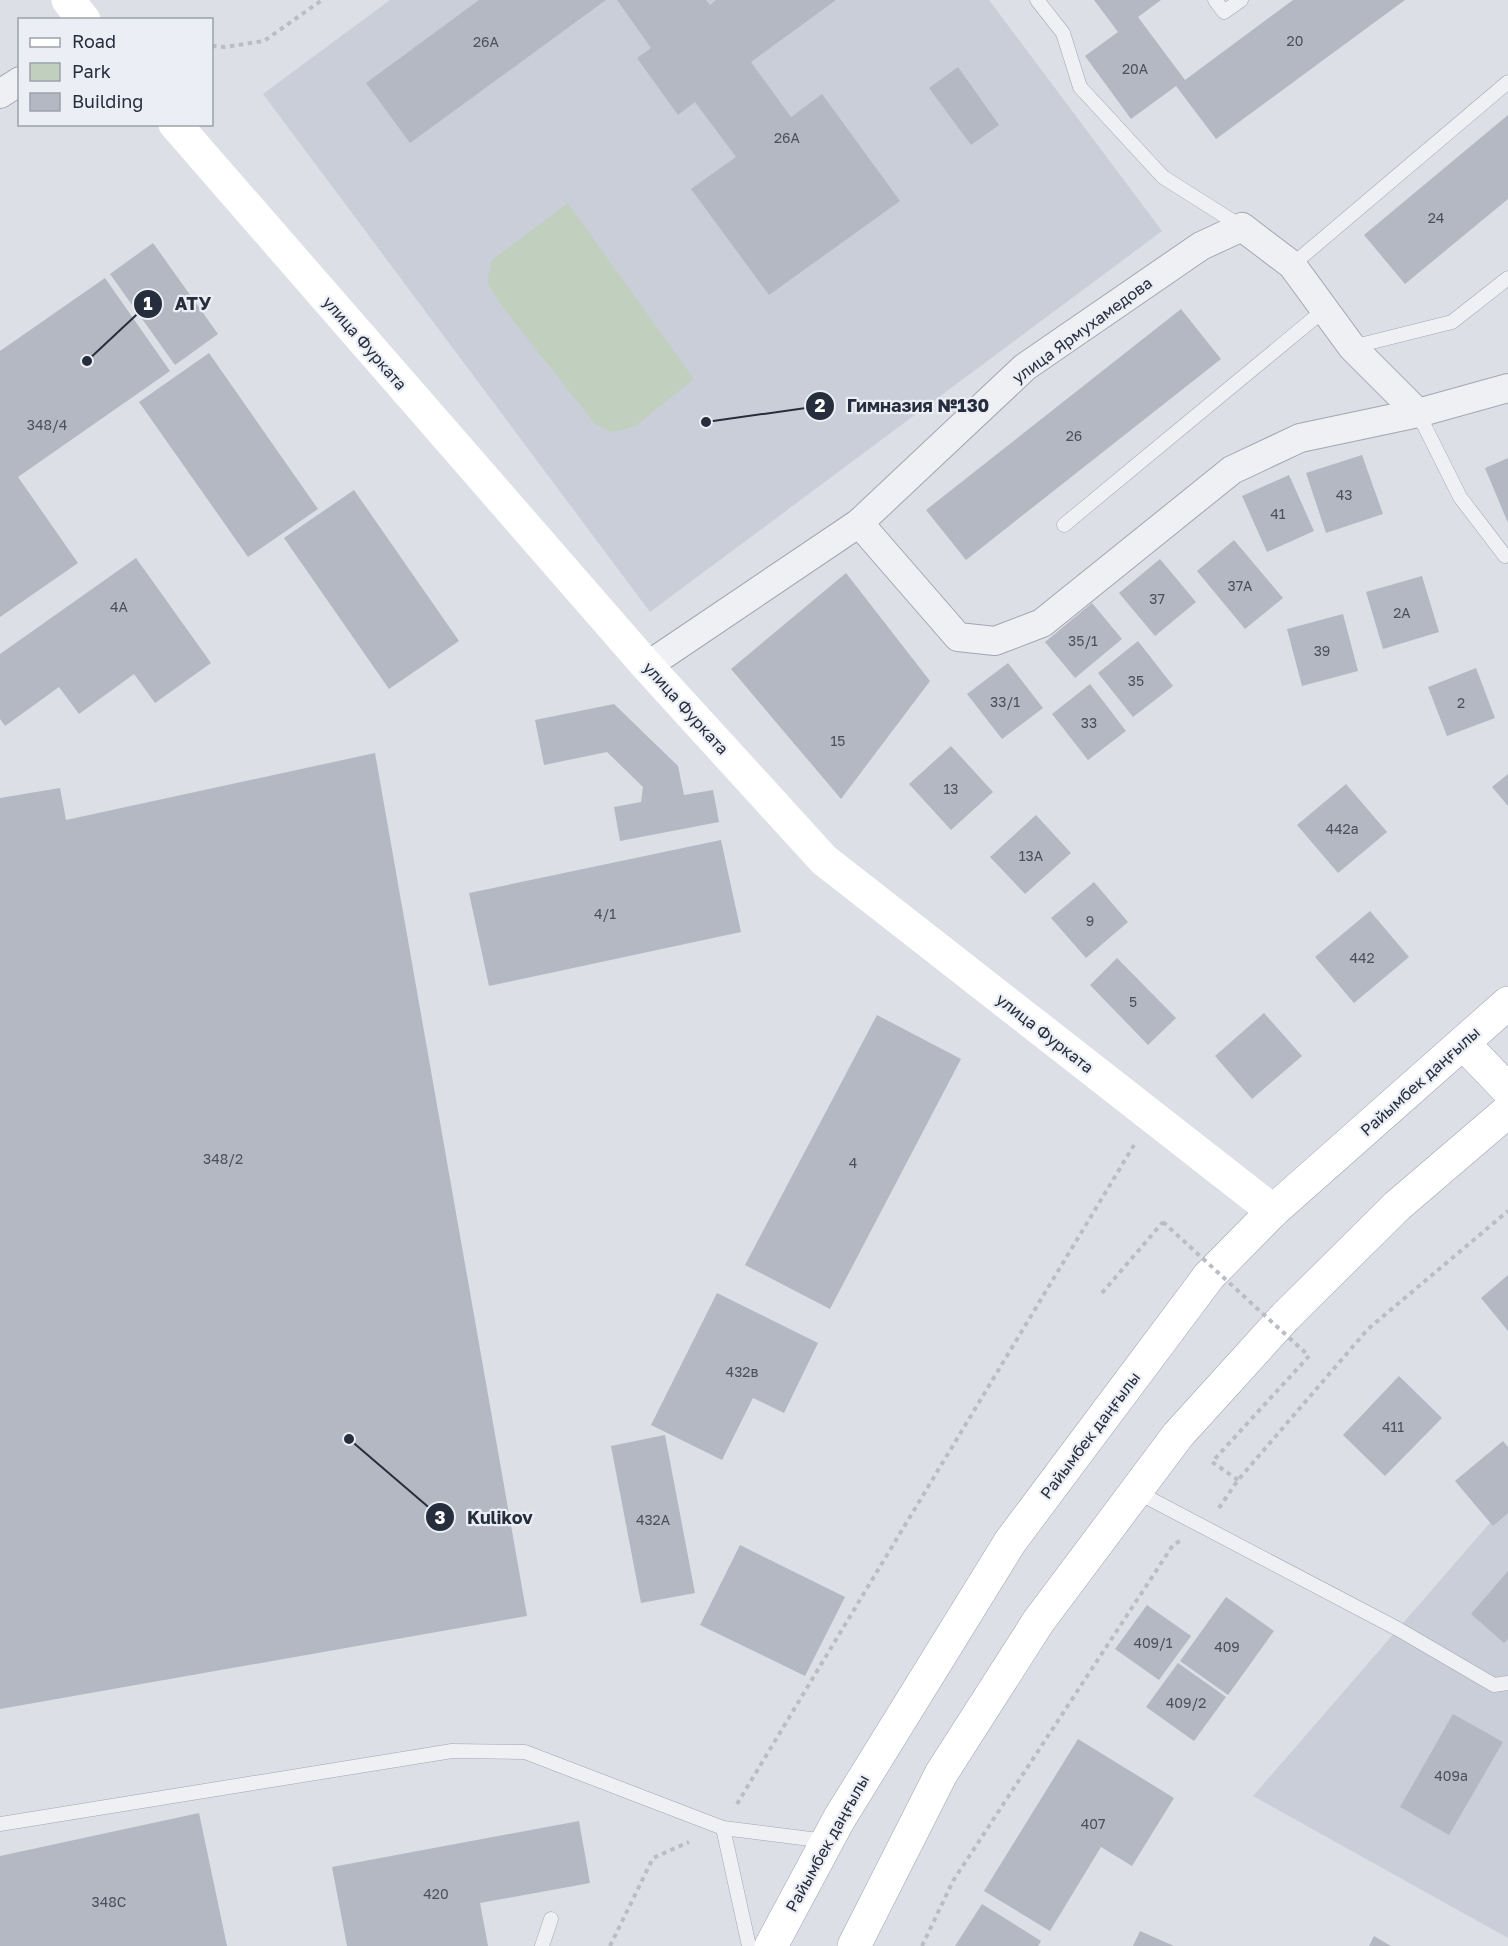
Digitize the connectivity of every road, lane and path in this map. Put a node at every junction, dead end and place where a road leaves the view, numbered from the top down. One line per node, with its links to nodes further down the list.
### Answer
1 (68, 0): 6 (main road)
2 (322, 0): 7 (path)
3 (1037, 0): 12 (lane)
4 (1215, 0): 5 (lane)
5 (1241, 0)
6 (82, 18)
7 (213, 46)
8 (18, 82): 10 (street)
9 (1508, 82): 13 (lane)
10 (0, 94)
11 (177, 126): 22 (main road, улица Фурката)
12 (1242, 227): 13 (street); 19 (street, улица Ярмухамедова)
13 (1292, 265): 15 (street)
14 (1508, 278): 16 (lane)
15 (1324, 310): 16 (street); 20 (lane)
16 (1352, 347): 18 (street)
17 (1508, 388): 18 (street)
18 (1418, 413): 19 (street); 21 (lane)
19 (859, 523): 22 (street, улица Ярмухамедова)
20 (1064, 525)
21 (1505, 555)
22 (647, 666): 27 (main road, улица Фурката)
23 (1508, 1003): 24 (main road, Райымбек даңғылы)
24 (1463, 1043): 25 (main road); 28 (main road, Райымбек даңғылы)
25 (1508, 1090)
26 (1508, 1110): 32 (main road)
27 (1152, 1116): 28 (main road, улица Фурката); 36 (path)
28 (1273, 1211): 37 (main road, Райымбек даңғылы)
29 (1508, 1211): 31 (path)
30 (1102, 1293): 31 (path, bridge)
31 (1238, 1480): 33 (path)
32 (1137, 1492): 33 (lane); 43 (main road)
33 (1206, 1528): 34 (lane); 44 (path)
34 (1508, 1683)
35 (0, 1824): 36 (lane)
36 (723, 1828): 37 (lane); 40 (path); 41 (lane)
37 (826, 1842): 42 (main road, Райымбек даңғылы)
38 (551, 1919): 39 (lane)
39 (542, 1946)
40 (610, 1946)
41 (750, 1946)
42 (771, 1946)
43 (854, 1946)
44 (921, 1946)

